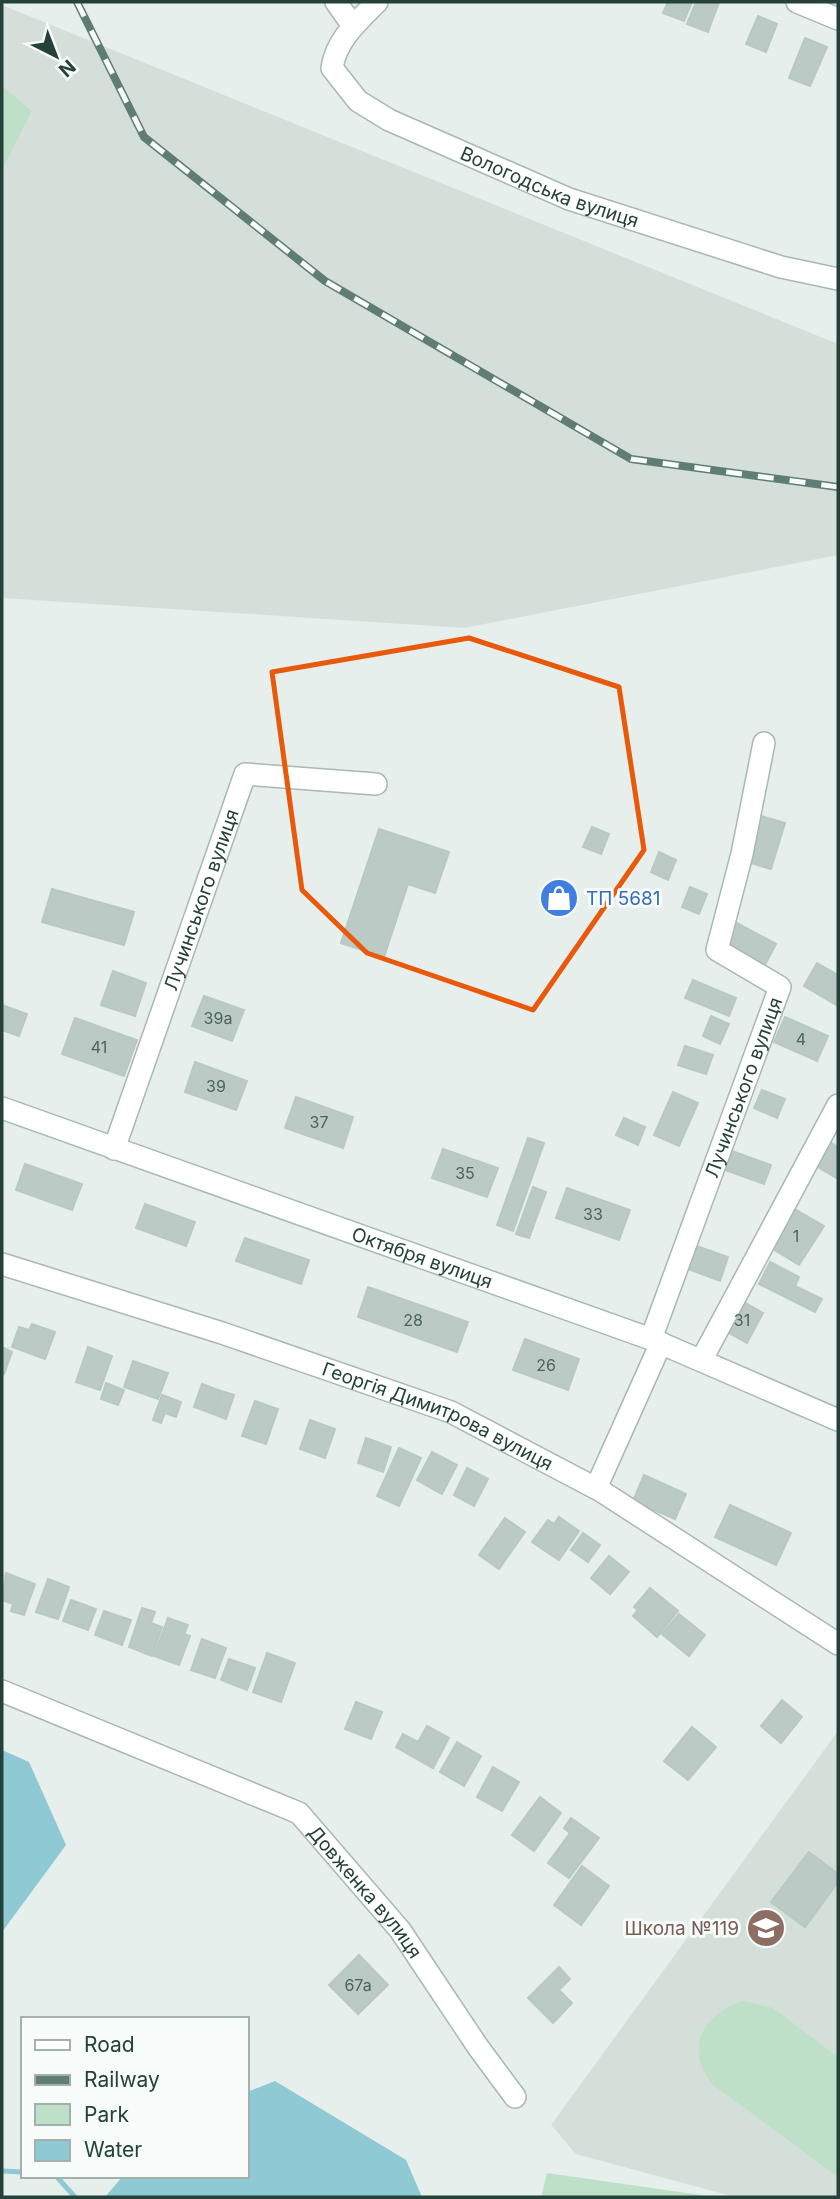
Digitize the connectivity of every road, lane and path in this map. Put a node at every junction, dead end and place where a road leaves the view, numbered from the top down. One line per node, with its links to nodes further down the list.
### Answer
1 (336, 2): 5 (street)
2 (377, 2): 5 (street)
3 (797, 2): 4 (street)
4 (838, 19)
5 (353, 26): 6 (street, Вологодська вулиця)
6 (838, 279)
7 (764, 743): 13 (street, Лучинського вулиця)
8 (376, 784): 11 (street, Лучинського вулиця)
9 (838, 1105): 14 (street)
10 (2, 1108): 11 (street, Октября вулиця)
11 (114, 1149): 13 (street, Октября вулиця)
12 (2, 1264): 16 (street, Георгія Димитрова вулиця)
13 (656, 1341): 14 (street, Октября вулиця); 16 (street)
14 (702, 1359): 15 (street, Октября вулиця)
15 (838, 1420)
16 (596, 1488): 17 (street, Георгія Димитрова вулиця)
17 (838, 1644)
18 (2, 1691): 19 (street, Довженка вулиця)
19 (515, 2097)

